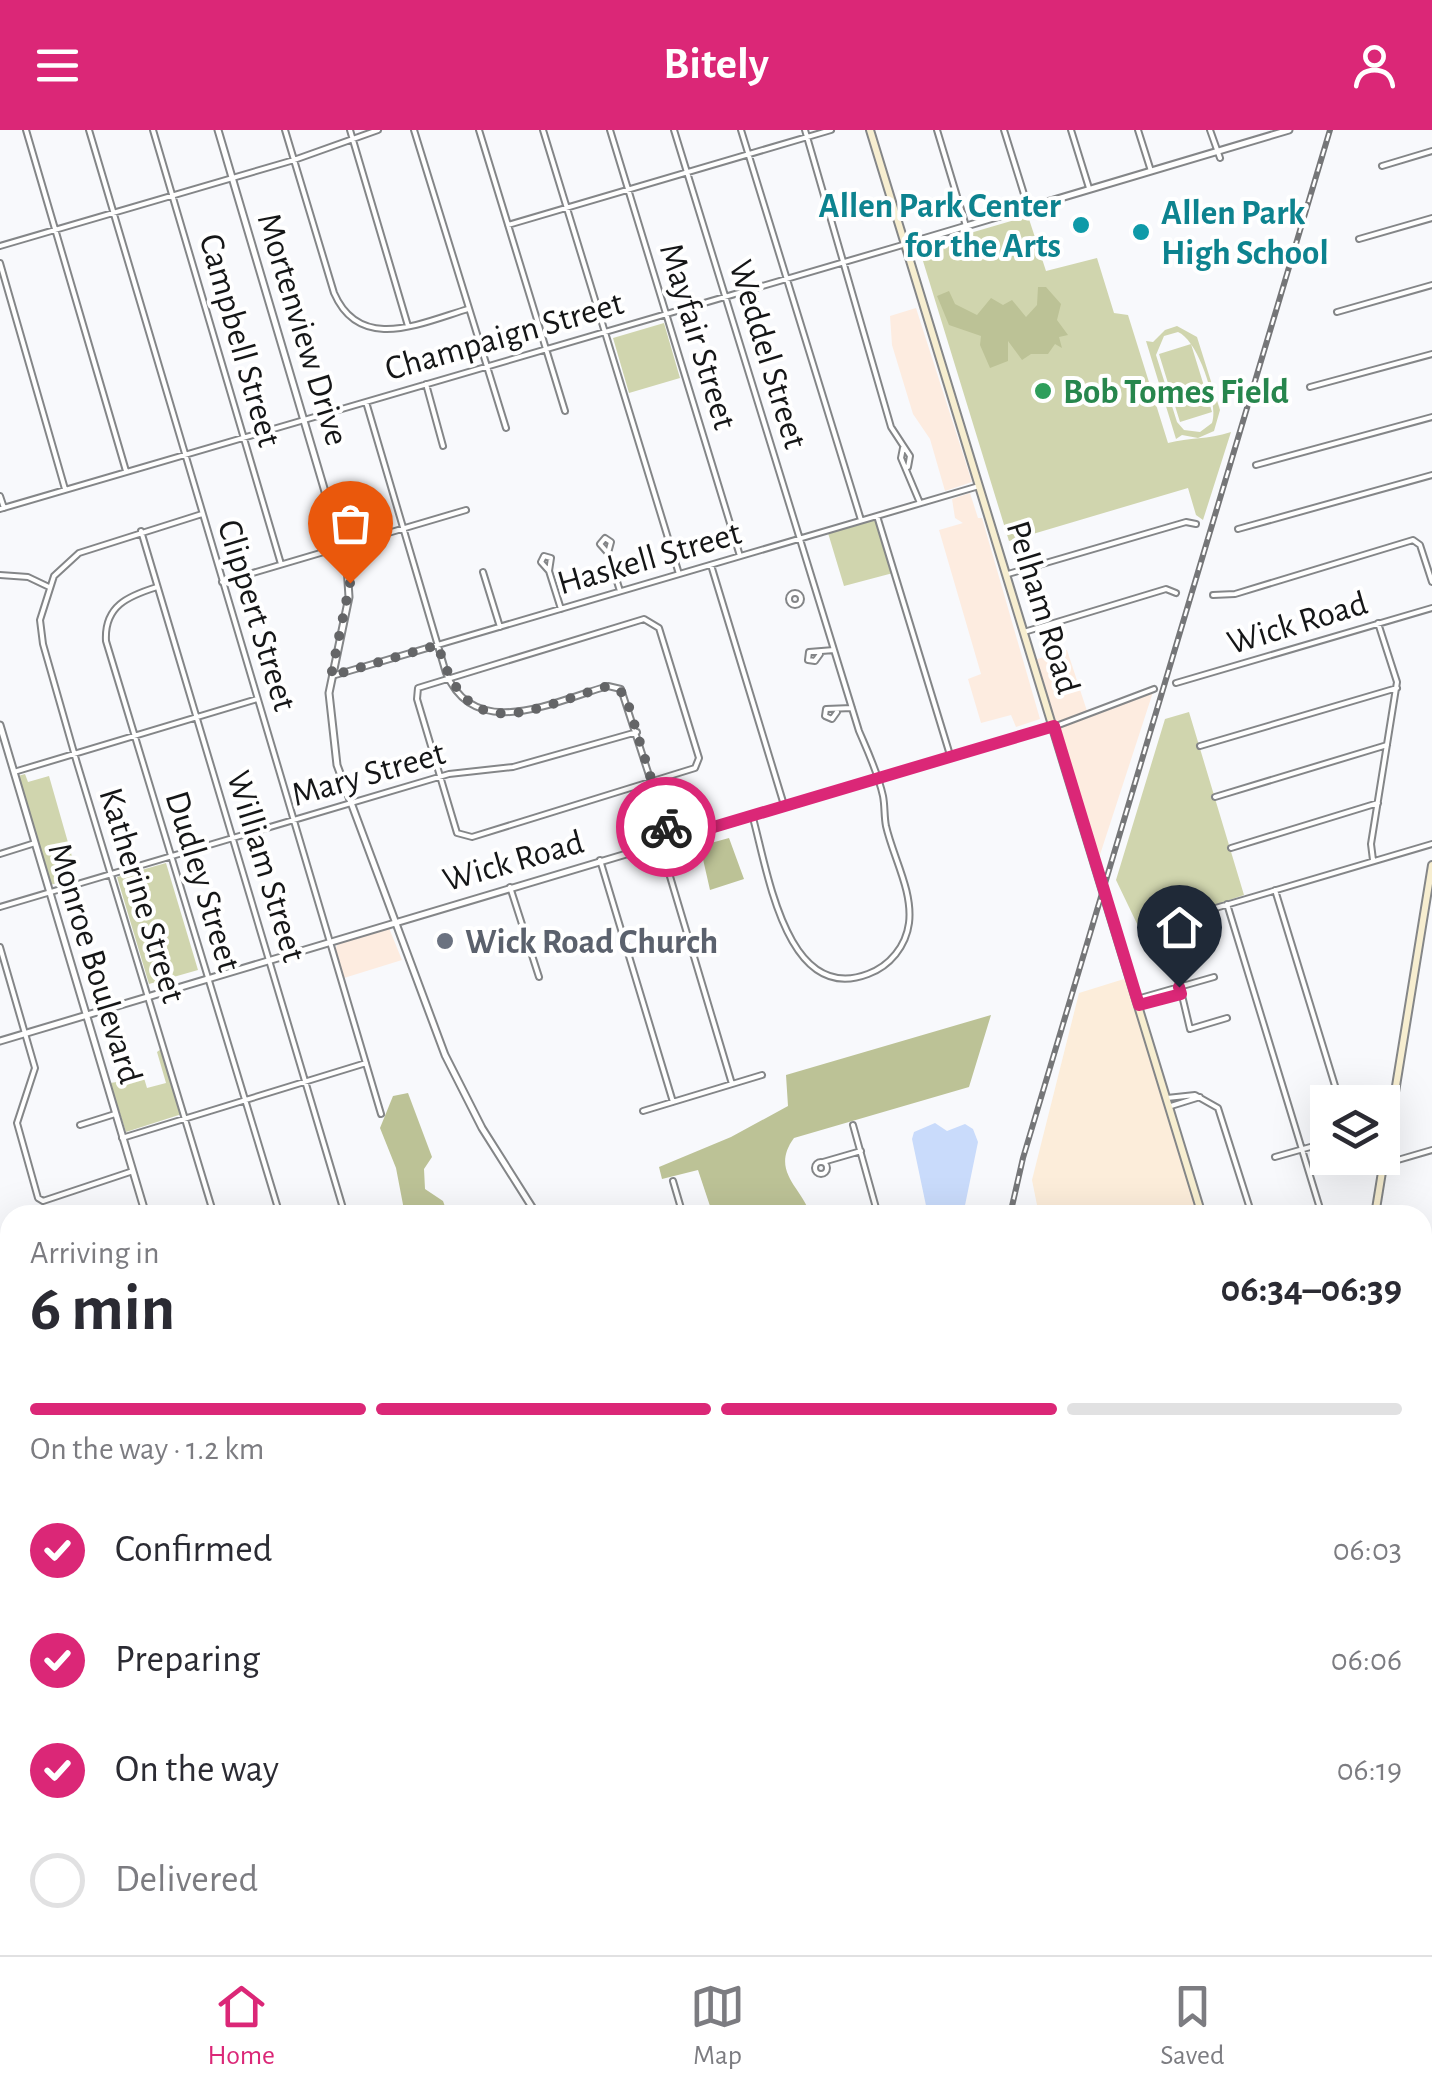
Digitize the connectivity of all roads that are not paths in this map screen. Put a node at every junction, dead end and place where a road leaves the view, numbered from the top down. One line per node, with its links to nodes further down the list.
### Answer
1 (26, 130): 43 (street)
2 (89, 130): 39 (street, Clippert Street)
3 (154, 130): 36 (street, Campbell Street)
4 (218, 130): 33 (street, Mortenview Drive)
5 (285, 130): 29 (street)
6 (350, 130): 24 (street)
7 (378, 130): 24 (street)
8 (414, 130): 52 (street)
9 (478, 130): 41 (street)
10 (543, 130): 37 (street)
11 (610, 130): 35 (street, Mayfair Street)
12 (674, 130): 32 (street, Weddel Street)
13 (742, 130): 27 (street)
14 (805, 130): 25 (street)
15 (831, 130): 25 (street)
16 (870, 130): 45 (main road, Pelham Road)
17 (937, 130): 42 (street)
18 (1004, 130): 38 (street)
19 (1071, 130): 34 (street)
20 (1138, 130): 31 (street)
21 (1210, 130): 28 (street)
22 (1289, 130): 23 (street)
23 (1276, 132): 28 (street)
24 (352, 137): 29 (street); 55 (street)
25 (807, 137): 27 (street); 47 (street)
26 (1432, 152): 30 (street)
27 (749, 154): 32 (street); 49 (street)
28 (1219, 155): 31 (street)
29 (294, 160): 33 (street); 55 (street)
30 (1382, 166)
31 (1151, 171): 34 (street)
32 (688, 172): 35 (street); 51 (street, Weddel Street)
33 (233, 178): 36 (street); 65 (street, Mortenview Drive)
34 (1089, 189): 38 (street)
35 (628, 190): 37 (street); 54 (street, Mayfair Street)
36 (172, 196): 39 (street); 67 (street, Campbell Street)
37 (567, 208): 41 (street); 56 (street)
38 (1028, 208): 42 (street)
39 (114, 213): 43 (street); 69 (street, Clippert Street)
40 (1432, 218): 44 (street)
41 (508, 225): 57 (street)
42 (966, 226): 45 (street)
43 (56, 230): 46 (street); 71 (street)
44 (1359, 239)
45 (906, 244): 47 (street, Champaign Street); 73 (main road, Pelham Road)
46 (0, 246)
47 (846, 261): 49 (street, Champaign Street); 76 (street)
48 (0, 263): 74 (street)
49 (788, 278): 51 (street, Champaign Street); 81 (street)
50 (1432, 285): 53 (street)
51 (726, 297): 54 (street, Champaign Street); 86 (street, Weddel Street)
52 (468, 309): 55 (street); 59 (street)
53 (1338, 312)
54 (666, 314): 56 (street, Champaign Street); 89 (street, Mayfair Street)
55 (408, 326)
56 (604, 332): 57 (street, Champaign Street); 94 (street)
57 (545, 350): 59 (street, Champaign Street); 63 (street)
58 (1432, 354): 61 (street)
59 (486, 367): 60 (street, Champaign Street); 66 (street)
60 (426, 384): 62 (street, Champaign Street); 68 (street)
61 (1310, 387)
62 (366, 402): 65 (street, Champaign Street); 83 (street)
63 (564, 411)
64 (1432, 417): 70 (street)
65 (305, 420): 67 (street, Champaign Street); 87 (street, Mortenview Drive)
66 (506, 428)
67 (244, 438): 69 (street, Champaign Street); 90 (street, Campbell Street)
68 (443, 446)
69 (184, 456): 71 (street, Champaign Street); 79 (street, Clippert Street)
70 (1256, 465)
71 (127, 472): 74 (street, Champaign Street)
72 (1432, 474): 84 (street)
73 (980, 486): 76 (street, Haskell Street); 95 (main road, Pelham Road)
74 (65, 490): 77 (street, Champaign Street)
75 (0, 496): 77 (street)
76 (920, 503): 80 (street, Haskell Street)
77 (2, 509)
78 (466, 510): 83 (street)
79 (202, 514): 85 (street); 97 (street, Clippert Street)
80 (877, 516): 81 (street, Haskell Street); 131 (street)
81 (862, 520): 86 (street, Haskell Street)
82 (1196, 524): 95 (street)
83 (404, 528): 87 (street); 111 (street)
84 (1238, 529)
85 (141, 531): 99 (street, William Street); 100 (street)
86 (800, 539): 89 (street, Haskell Street); 102 (street, Weddel Street)
87 (342, 546): 90 (street); 114 (street, Mortenview Drive)
88 (608, 553): 101 (street)
89 (740, 556): 91 (street, Haskell Street)
90 (281, 564): 97 (street)
91 (710, 565): 94 (street, Haskell Street); 139 (street)
92 (549, 570): 107 (street)
93 (483, 572): 109 (street)
94 (679, 574): 101 (street, Haskell Street)
95 (1007, 574): 110 (main road, Pelham Road)
96 (0, 575): 100 (street)
97 (222, 582): 119 (street, Clippert Street)
98 (1432, 582): 104 (street)
99 (157, 587): 122 (street, William Street); 126 (street, Dudley Street)
100 (48, 588): 130 (street, Katherine Street)
101 (620, 592): 107 (street, Haskell Street)
102 (816, 592): 105 (street); 112 (street, Weddel Street)
103 (1176, 593): 110 (street)
104 (1213, 594)
105 (802, 597)
106 (1432, 608): 108 (street, Wick Road)
107 (561, 609): 109 (street, Haskell Street)
108 (1378, 624): 116 (street, Wick Road); 117 (street)
109 (500, 627): 111 (street, Haskell Street)
110 (1024, 632): 124 (main road, Pelham Road)
111 (438, 645): 114 (street, Haskell Street); 115 (street)
112 (834, 650): 113 (street); 120 (street, Weddel Street)
113 (820, 654)
114 (331, 676): 138 (street, Mortenview Drive)
115 (447, 677): 125 (street); 133 (street); 135 (street)
116 (1176, 684)
117 (1396, 688): 127 (street); 129 (street)
118 (1154, 689): 124 (street, Wick Road)
119 (257, 699): 122 (street); 141 (street, Clippert Street)
120 (852, 708): 121 (street); 134 (street, Weddel Street)
121 (837, 712)
122 (196, 718): 126 (street); 142 (street, William Street)
123 (0, 725): 128 (street, Monroe Boulevard)
124 (1054, 726): 131 (street, Wick Road); 174 (main road, Pelham Road)
125 (637, 732): 133 (street, Mary Street); 135 (street)
126 (134, 736): 130 (street); 149 (street, Dudley Street)
127 (1387, 745): 136 (street); 137 (street)
128 (3, 746): 132 (street, Monroe Boulevard)
129 (1200, 746)
130 (75, 753): 132 (street); 153 (street, Katherine Street)
131 (951, 757): 134 (street, Wick Road)
132 (14, 772): 144 (street, Monroe Boulevard)
133 (439, 777): 135 (street); 138 (street, Mary Street)
134 (878, 778): 139 (street, Wick Road); 140 (street, Weddel Street)
135 (653, 784): 143 (street)
136 (1216, 797)
137 (1378, 803): 147 (street); 151 (street)
138 (350, 804): 141 (street, Mary Street); 161 (street, Mortenview Drive)
139 (784, 805): 140 (street, Wick Road)
140 (752, 814): 143 (street, Wick Road)
141 (292, 821): 142 (street, Mary Street); 164 (street, Clippert Street)
142 (232, 838): 149 (street, Mary Street); 167 (street, William Street)
143 (670, 840): 145 (street, Wick Road)
144 (35, 843): 148 (street); 156 (street, Monroe Boulevard)
145 (660, 843): 150 (street, Wick Road); 182 (street)
146 (1432, 844): 151 (street)
147 (1231, 848)
148 (0, 854)
149 (170, 856): 153 (street, Mary Street); 168 (street, Dudley Street)
150 (600, 860): 154 (street, Wick Road); 186 (street)
151 (1374, 860): 155 (street)
152 (1432, 866): 157 (main road)
153 (110, 874): 156 (street, Mary Street); 172 (street, Katherine Street)
154 (510, 887): 161 (street, Wick Road); 170 (street)
155 (1274, 890): 158 (street); 183 (street)
156 (48, 891): 159 (street, Mary Street); 175 (street, Monroe Boulevard)
157 (1430, 891): 184 (main road)
158 (1226, 904): 160 (street); 196 (street)
159 (0, 907)
160 (1202, 912)
161 (394, 921): 164 (street, Wick Road); 210 (street, Mortenview Drive)
162 (1166, 928): 165 (street)
163 (1201, 937): 165 (street)
164 (328, 941): 167 (street, Wick Road); 179 (street, Clippert Street)
165 (1170, 946): 171 (street)
166 (0, 948): 177 (street)
167 (268, 958): 168 (street, Wick Road); 181 (street, William Street)
168 (208, 976): 172 (street, Wick Road); 185 (street, Dudley Street)
169 (1214, 977): 171 (street)
170 (540, 978)
171 (1179, 987): 173 (street); 174 (street)
172 (148, 994): 175 (street, Wick Road); 191 (street, Katherine Street)
173 (1181, 994): 174 (street); 176 (street)
174 (1138, 1002): 187 (main road, Pelham Road)
175 (84, 1014): 177 (street, Wick Road); 189 (street, Monroe Boulevard)
176 (1227, 1018)
177 (24, 1033): 178 (street, Wick Road); 203 (street)
178 (0, 1042)
179 (366, 1063): 181 (street); 190 (street, Clippert Street)
180 (762, 1075): 182 (street)
181 (305, 1082): 185 (street); 209 (street, William Street)
182 (732, 1084): 186 (street)
183 (1335, 1085)
184 (1395, 1085)
185 (246, 1100): 191 (street); 208 (street, Dudley Street)
186 (673, 1102): 188 (street)
187 (1168, 1102): 213 (main road, Pelham Road); 214 (street)
188 (642, 1111)
189 (115, 1114): 192 (street); 194 (street, Monroe Boulevard)
190 (381, 1114)
191 (185, 1118): 194 (street); 207 (street, Katherine Street)
192 (80, 1125)
193 (854, 1125): 198 (street)
194 (122, 1138): 203 (street, Monroe Boulevard)
195 (1310, 1147): 196 (street)
196 (1302, 1149): 199 (street); 215 (street)
197 (1431, 1150): 200 (street); 201 (street)
198 (861, 1151): 202 (street); 212 (street)
199 (1276, 1157)
200 (1432, 1158)
201 (1400, 1159)
202 (823, 1162)
203 (133, 1171): 206 (street, Monroe Boulevard)
204 (1381, 1175): 216 (main road)
205 (673, 1181): 211 (street)
206 (143, 1205)
207 (211, 1205)
208 (277, 1205)
209 (342, 1205)
210 (531, 1205)
211 (681, 1205)
212 (875, 1205)
213 (1199, 1205)
214 (1249, 1205)
215 (1319, 1205)
216 (1377, 1205)

